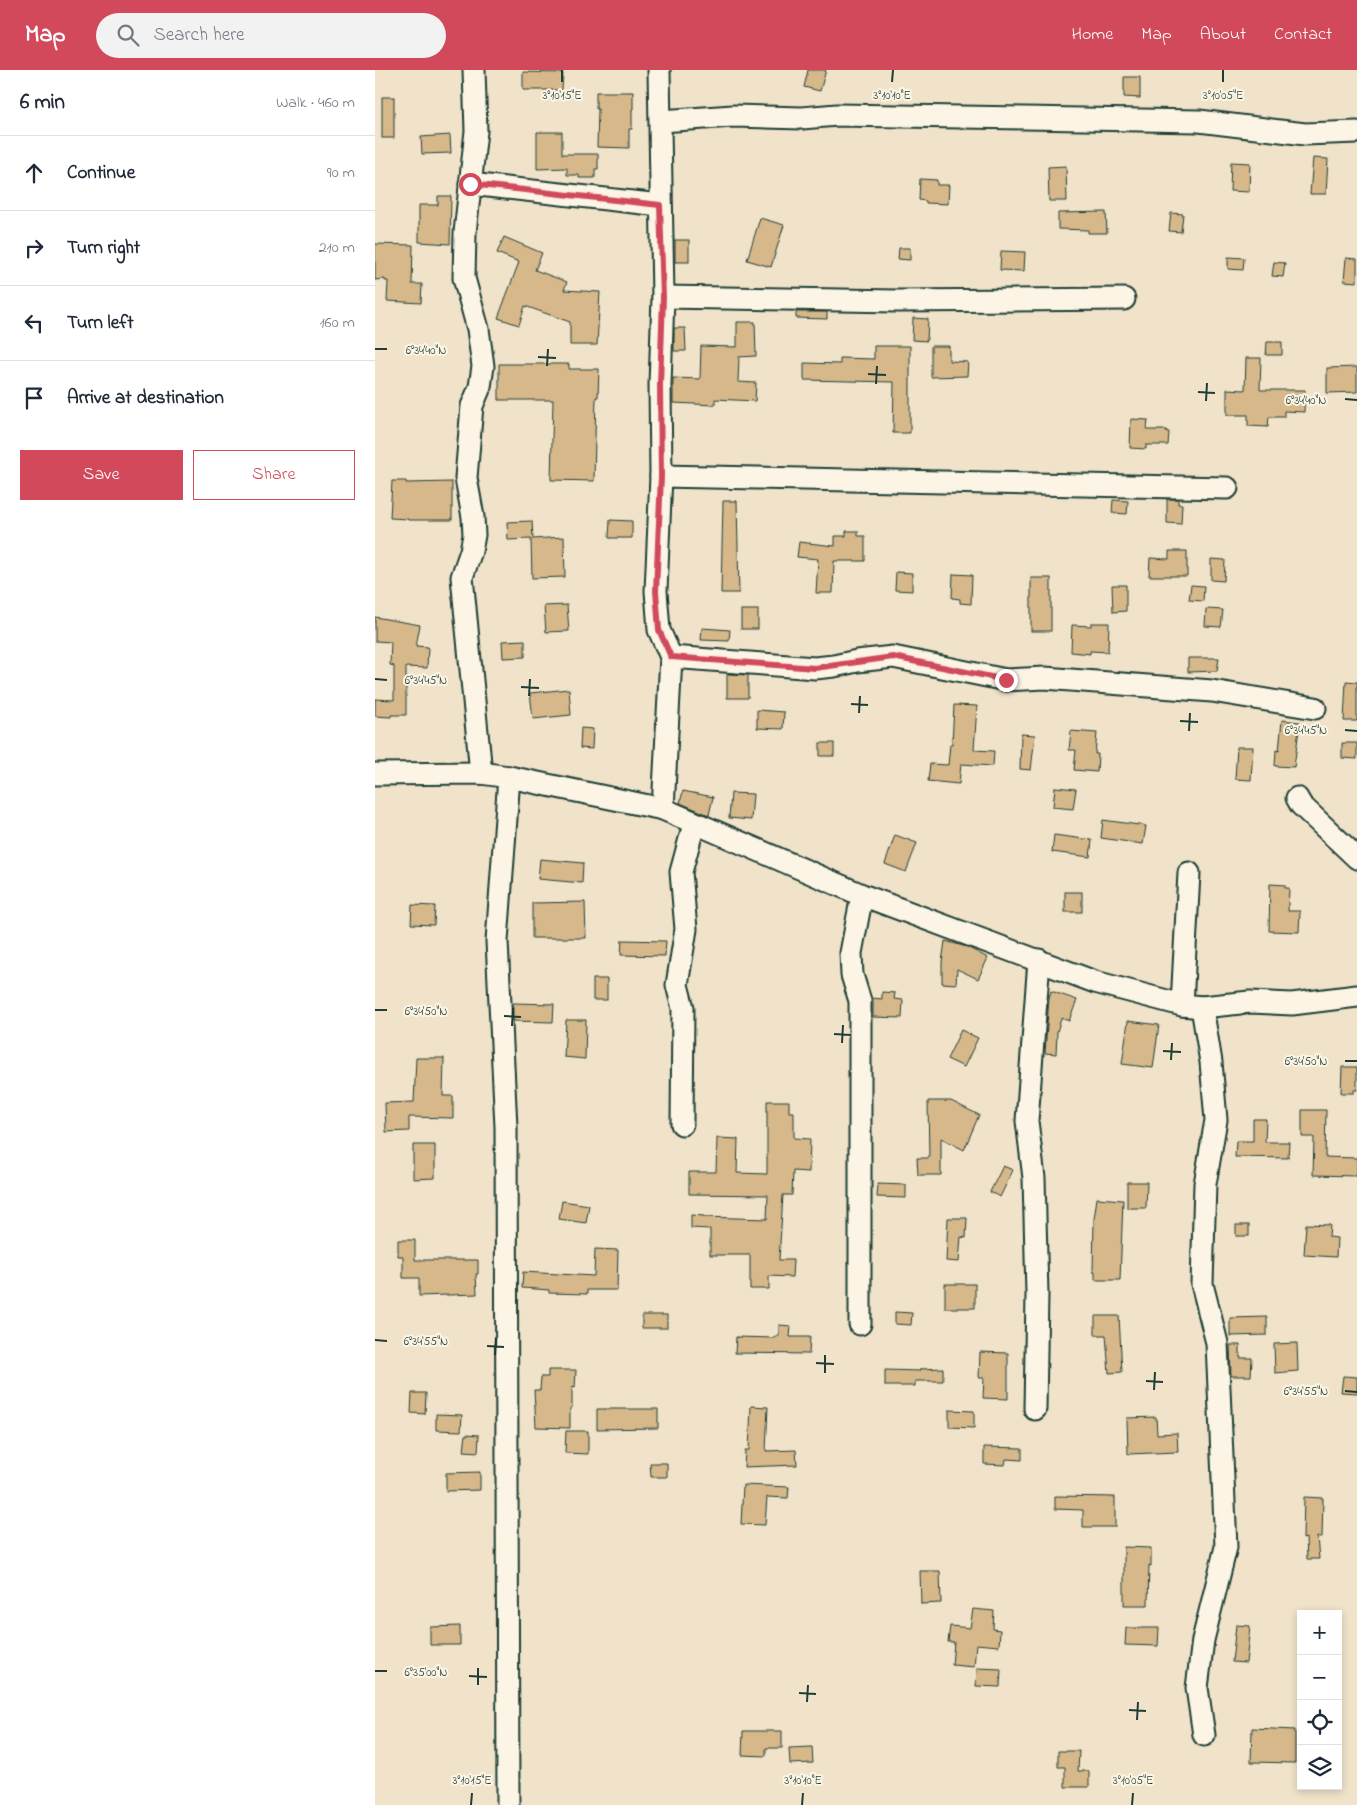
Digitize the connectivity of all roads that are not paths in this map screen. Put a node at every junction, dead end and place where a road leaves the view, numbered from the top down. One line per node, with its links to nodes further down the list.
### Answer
1 (474, 70): 5 (street)
2 (659, 70): 3 (street)
3 (661, 121): 4 (street); 6 (street)
4 (1357, 132)
5 (470, 184): 6 (street); 13 (street)
6 (660, 205): 7 (street)
7 (663, 297): 8 (street); 9 (street)
8 (1124, 299)
9 (661, 476): 10 (street); 11 (street)
10 (1227, 488)
11 (671, 657): 12 (street); 17 (street)
12 (1315, 708)
13 (481, 773): 14 (street); 15 (street)
14 (375, 774)
15 (509, 777): 17 (street); 29 (street)
16 (1297, 798): 19 (street)
17 (663, 809): 18 (street)
18 (694, 824): 21 (street); 25 (street)
19 (1357, 858)
20 (1189, 872): 24 (street)
21 (862, 895): 22 (street); 26 (street)
22 (1039, 960): 24 (street); 27 (street)
23 (1357, 996): 24 (street)
24 (1192, 1006): 28 (street)
25 (682, 1124)
26 (860, 1324)
27 (1035, 1409)
28 (1204, 1735)
29 (508, 1805)

